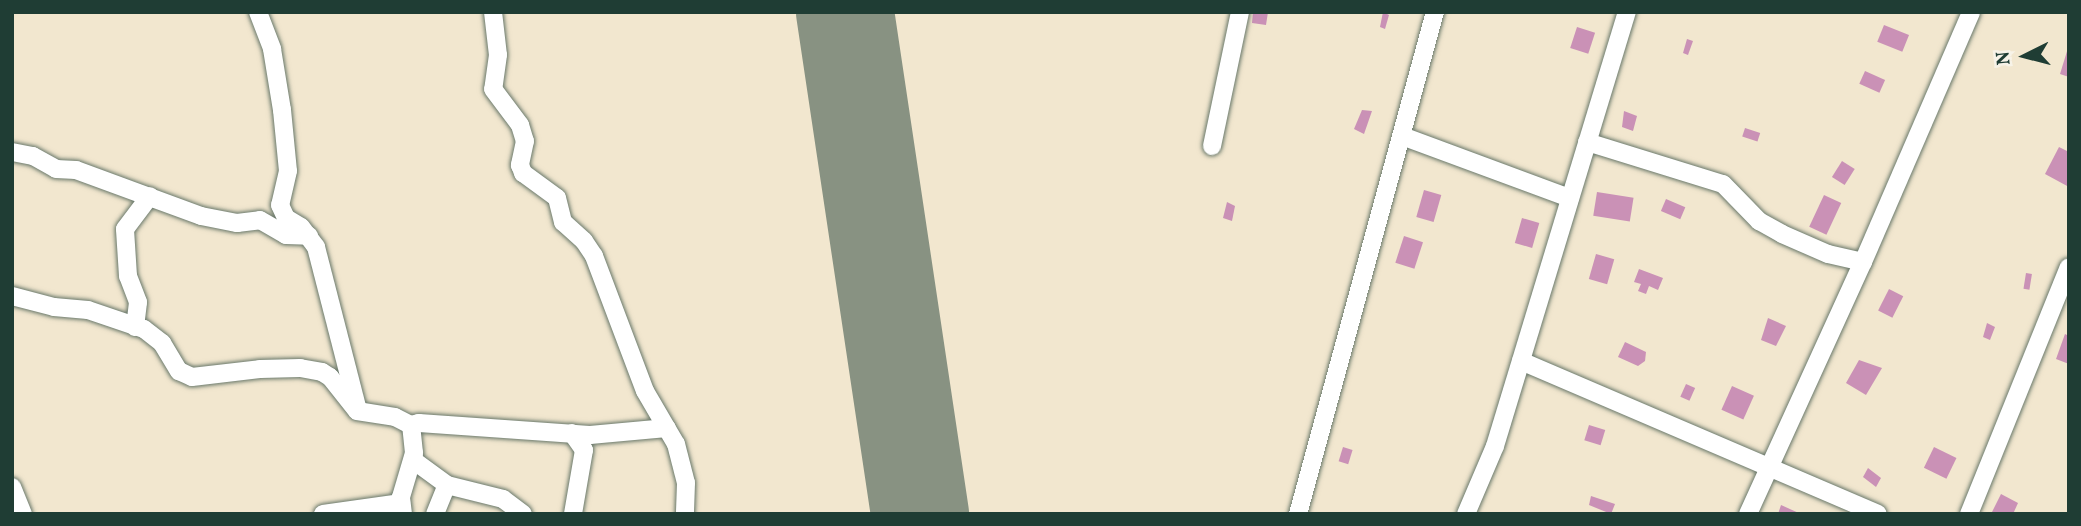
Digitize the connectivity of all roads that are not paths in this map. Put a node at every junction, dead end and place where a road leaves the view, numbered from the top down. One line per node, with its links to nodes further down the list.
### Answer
1 (258, 12): 13 (street)
2 (493, 12): 21 (street)
3 (1240, 12): 9 (street)
4 (1435, 12): 7 (street)
5 (1627, 12): 8 (street)
6 (1971, 12): 14 (street)
7 (1402, 136): 12 (street); 34 (street)
8 (1587, 142): 12 (street); 14 (street)
9 (1212, 146)
10 (12, 152): 11 (street)
11 (150, 196): 13 (street); 17 (street)
12 (1570, 198): 18 (street)
13 (309, 236): 19 (street)
14 (1863, 262): 24 (street)
15 (2069, 267): 38 (street)
16 (12, 296): 17 (street)
17 (135, 327): 19 (street)
18 (1521, 361): 24 (street); 35 (street)
19 (358, 411): 20 (street)
20 (411, 425): 22 (street); 23 (street)
21 (667, 428): 22 (street); 33 (street)
22 (582, 439): 32 (street)
23 (413, 460): 25 (street); 27 (street)
24 (1770, 467): 36 (street); 37 (street)
25 (447, 485): 30 (street); 31 (street)
26 (12, 486): 28 (street)
27 (402, 508): 29 (street)
28 (23, 514)
29 (323, 514)
30 (435, 514)
31 (523, 514)
32 (573, 514)
33 (685, 514)
34 (1298, 514)
35 (1466, 514)
36 (1748, 514)
37 (1878, 514)
38 (1969, 514)

